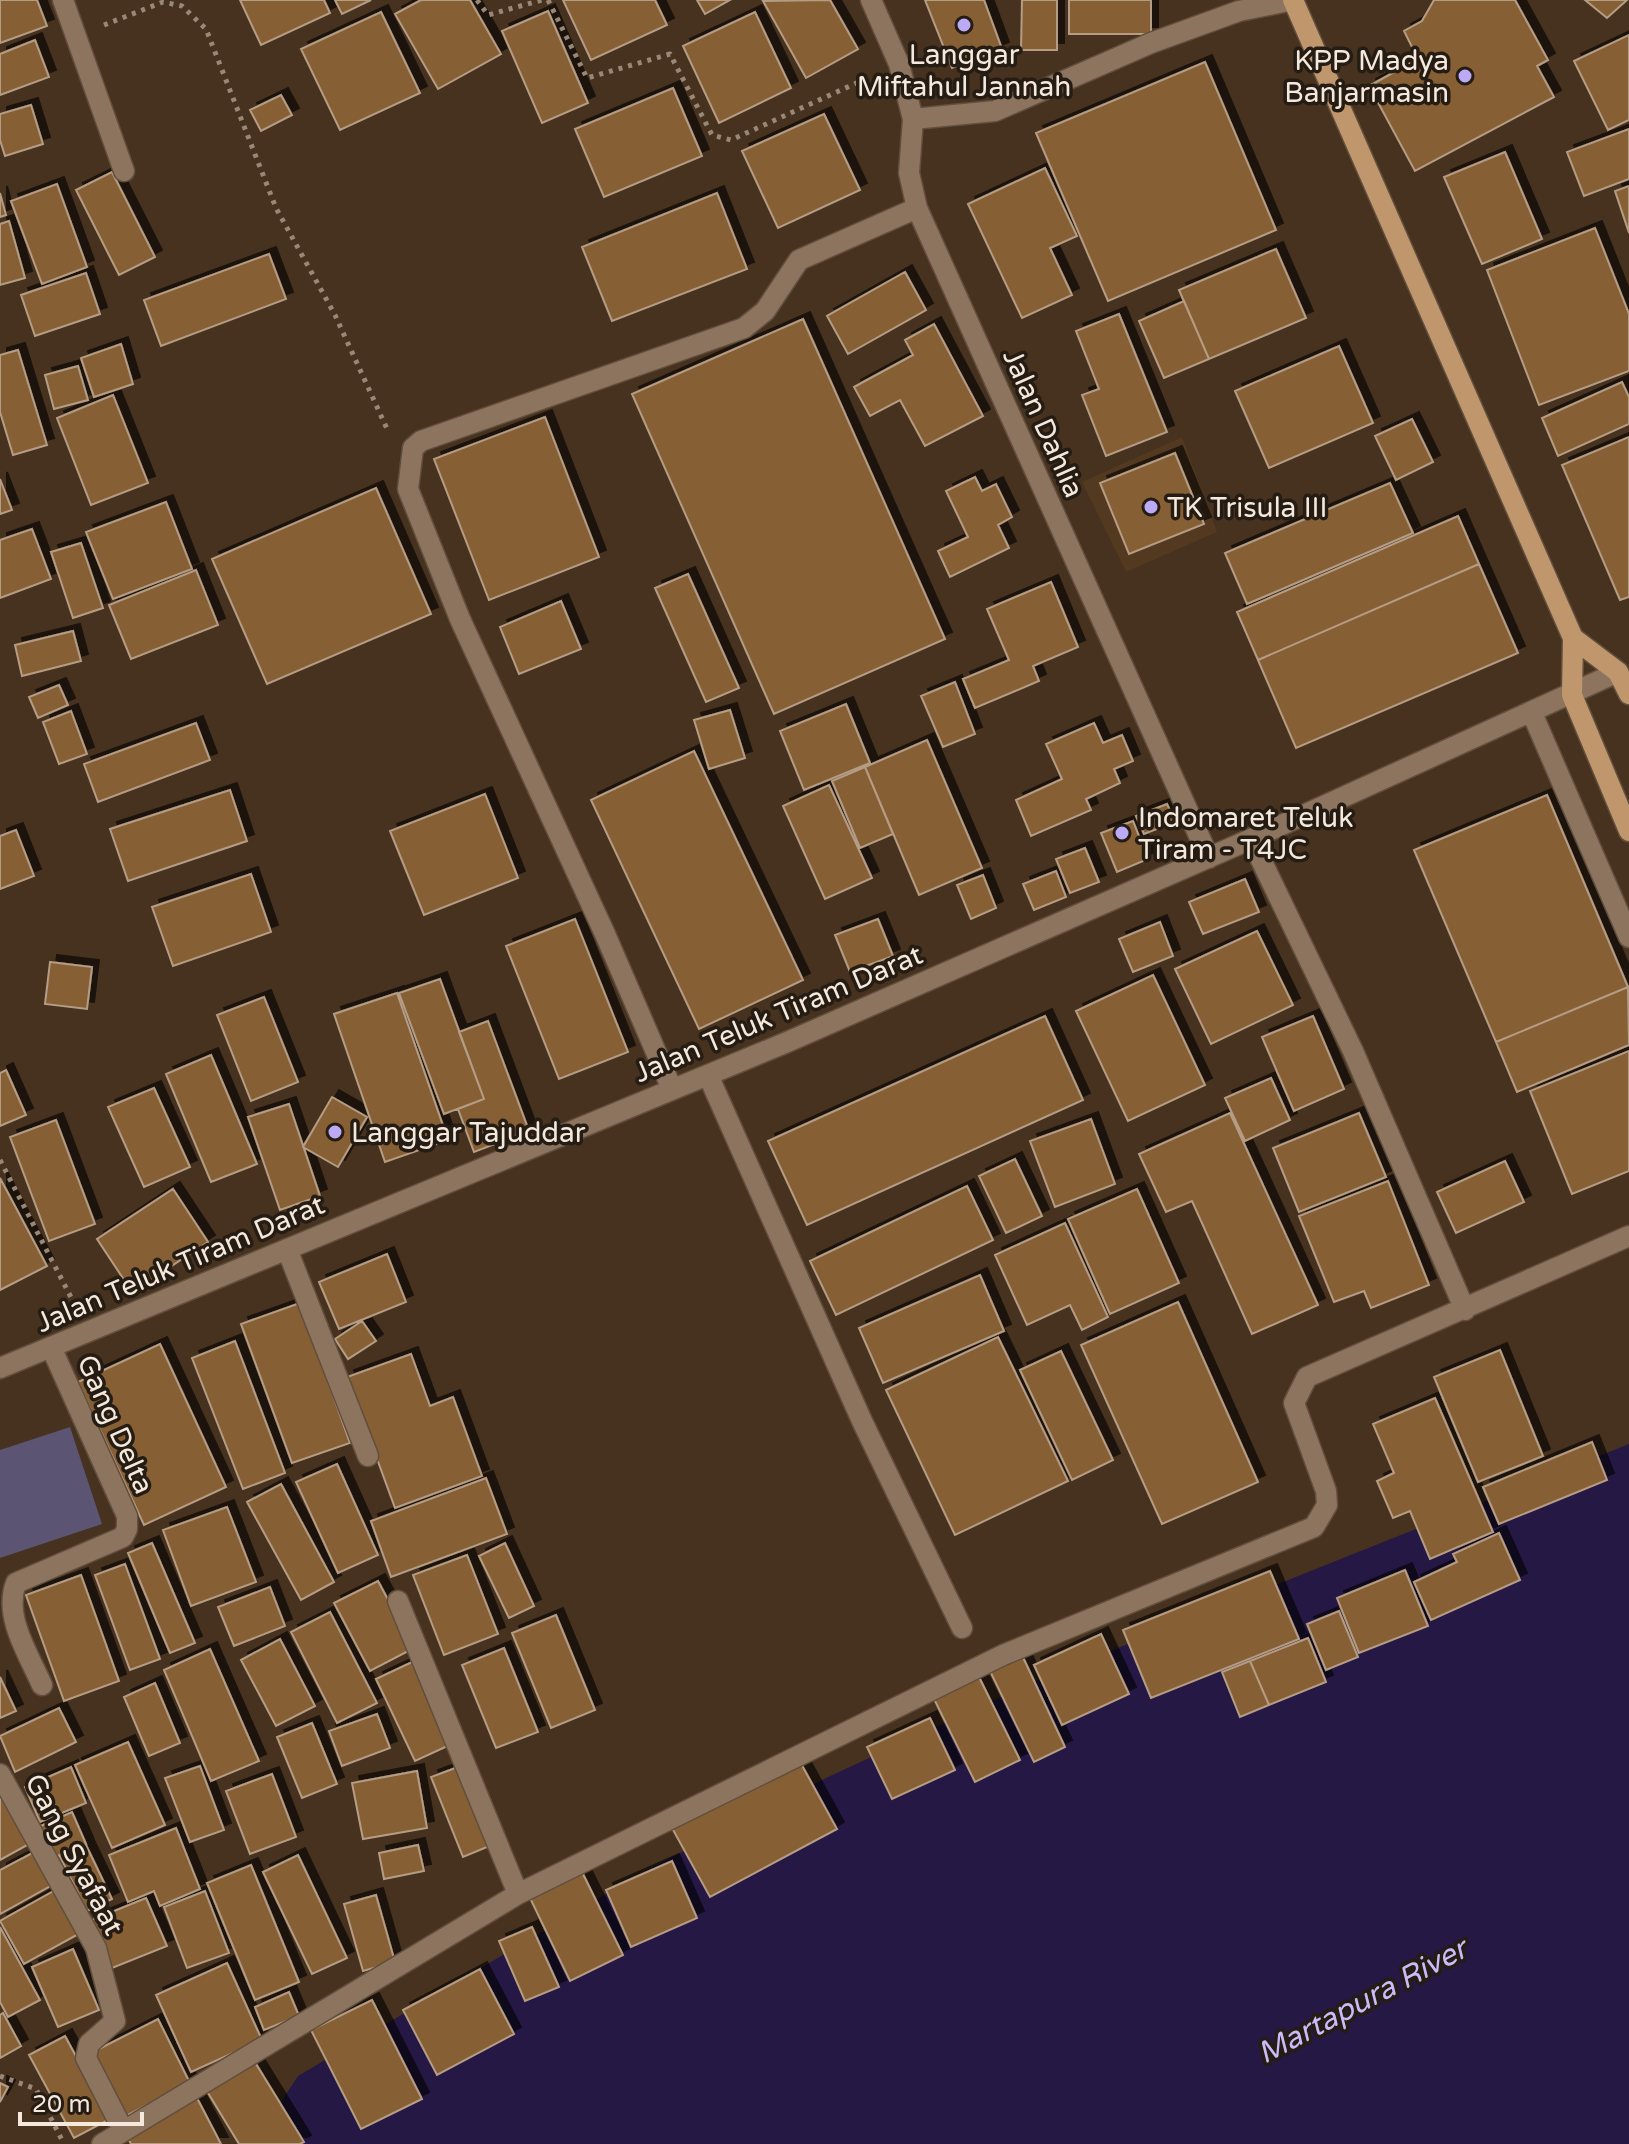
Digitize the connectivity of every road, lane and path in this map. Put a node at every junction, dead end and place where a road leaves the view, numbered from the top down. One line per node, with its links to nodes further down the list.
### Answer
1 (63, 0): 7 (street)
2 (477, 0): 3 (path)
3 (545, 0): 8 (path)
4 (871, 0): 8 (street, Jalan Dahlia)
5 (1293, 0): 9 (street); 13 (main road)
6 (184, 3): 7 (path); 12 (path)
7 (77, 36): 10 (street)
8 (899, 64): 9 (street, Jalan Dahlia)
9 (913, 119): 11 (street, Jalan Dahlia)
10 (124, 171)
11 (917, 208): 12 (street); 20 (street, Jalan Dahlia)
12 (409, 469): 23 (street)
13 (1573, 638): 14 (main road); 16 (main road)
14 (1623, 670): 15 (main road); 16 (street, Jalan Teluk Tiram Darat)
15 (1629, 694)
16 (1572, 695): 17 (street, Jalan Teluk Tiram Darat); 18 (main road)
17 (1532, 713): 19 (street, Jalan Teluk Tiram Darat); 21 (street)
18 (1629, 831)
19 (1251, 839): 20 (street, Jalan Teluk Tiram Darat); 27 (street)
20 (1209, 858): 22 (street, Jalan Teluk Tiram Darat)
21 (1629, 937)
22 (708, 1075): 23 (street, Jalan Teluk Tiram Darat); 33 (street)
23 (672, 1089): 26 (street, Jalan Teluk Tiram Darat)
24 (0, 1160): 28 (path)
25 (1629, 1236): 27 (street)
26 (287, 1249): 28 (street, Jalan Teluk Tiram Darat); 31 (street)
27 (1465, 1310): 36 (street)
28 (88, 1331): 29 (street, Jalan Teluk Tiram Darat)
29 (51, 1347): 30 (street, Jalan Teluk Tiram Darat); 34 (street, Gang Delta)
30 (0, 1368)
31 (368, 1456)
32 (398, 1601): 36 (street)
33 (962, 1628)
34 (42, 1685)
35 (0, 1774): 38 (street, Gang Syafaat)
36 (518, 1894): 38 (street)
37 (0, 2076): 39 (path)
38 (123, 2130): 40 (street)
39 (64, 2144)
40 (102, 2144)

